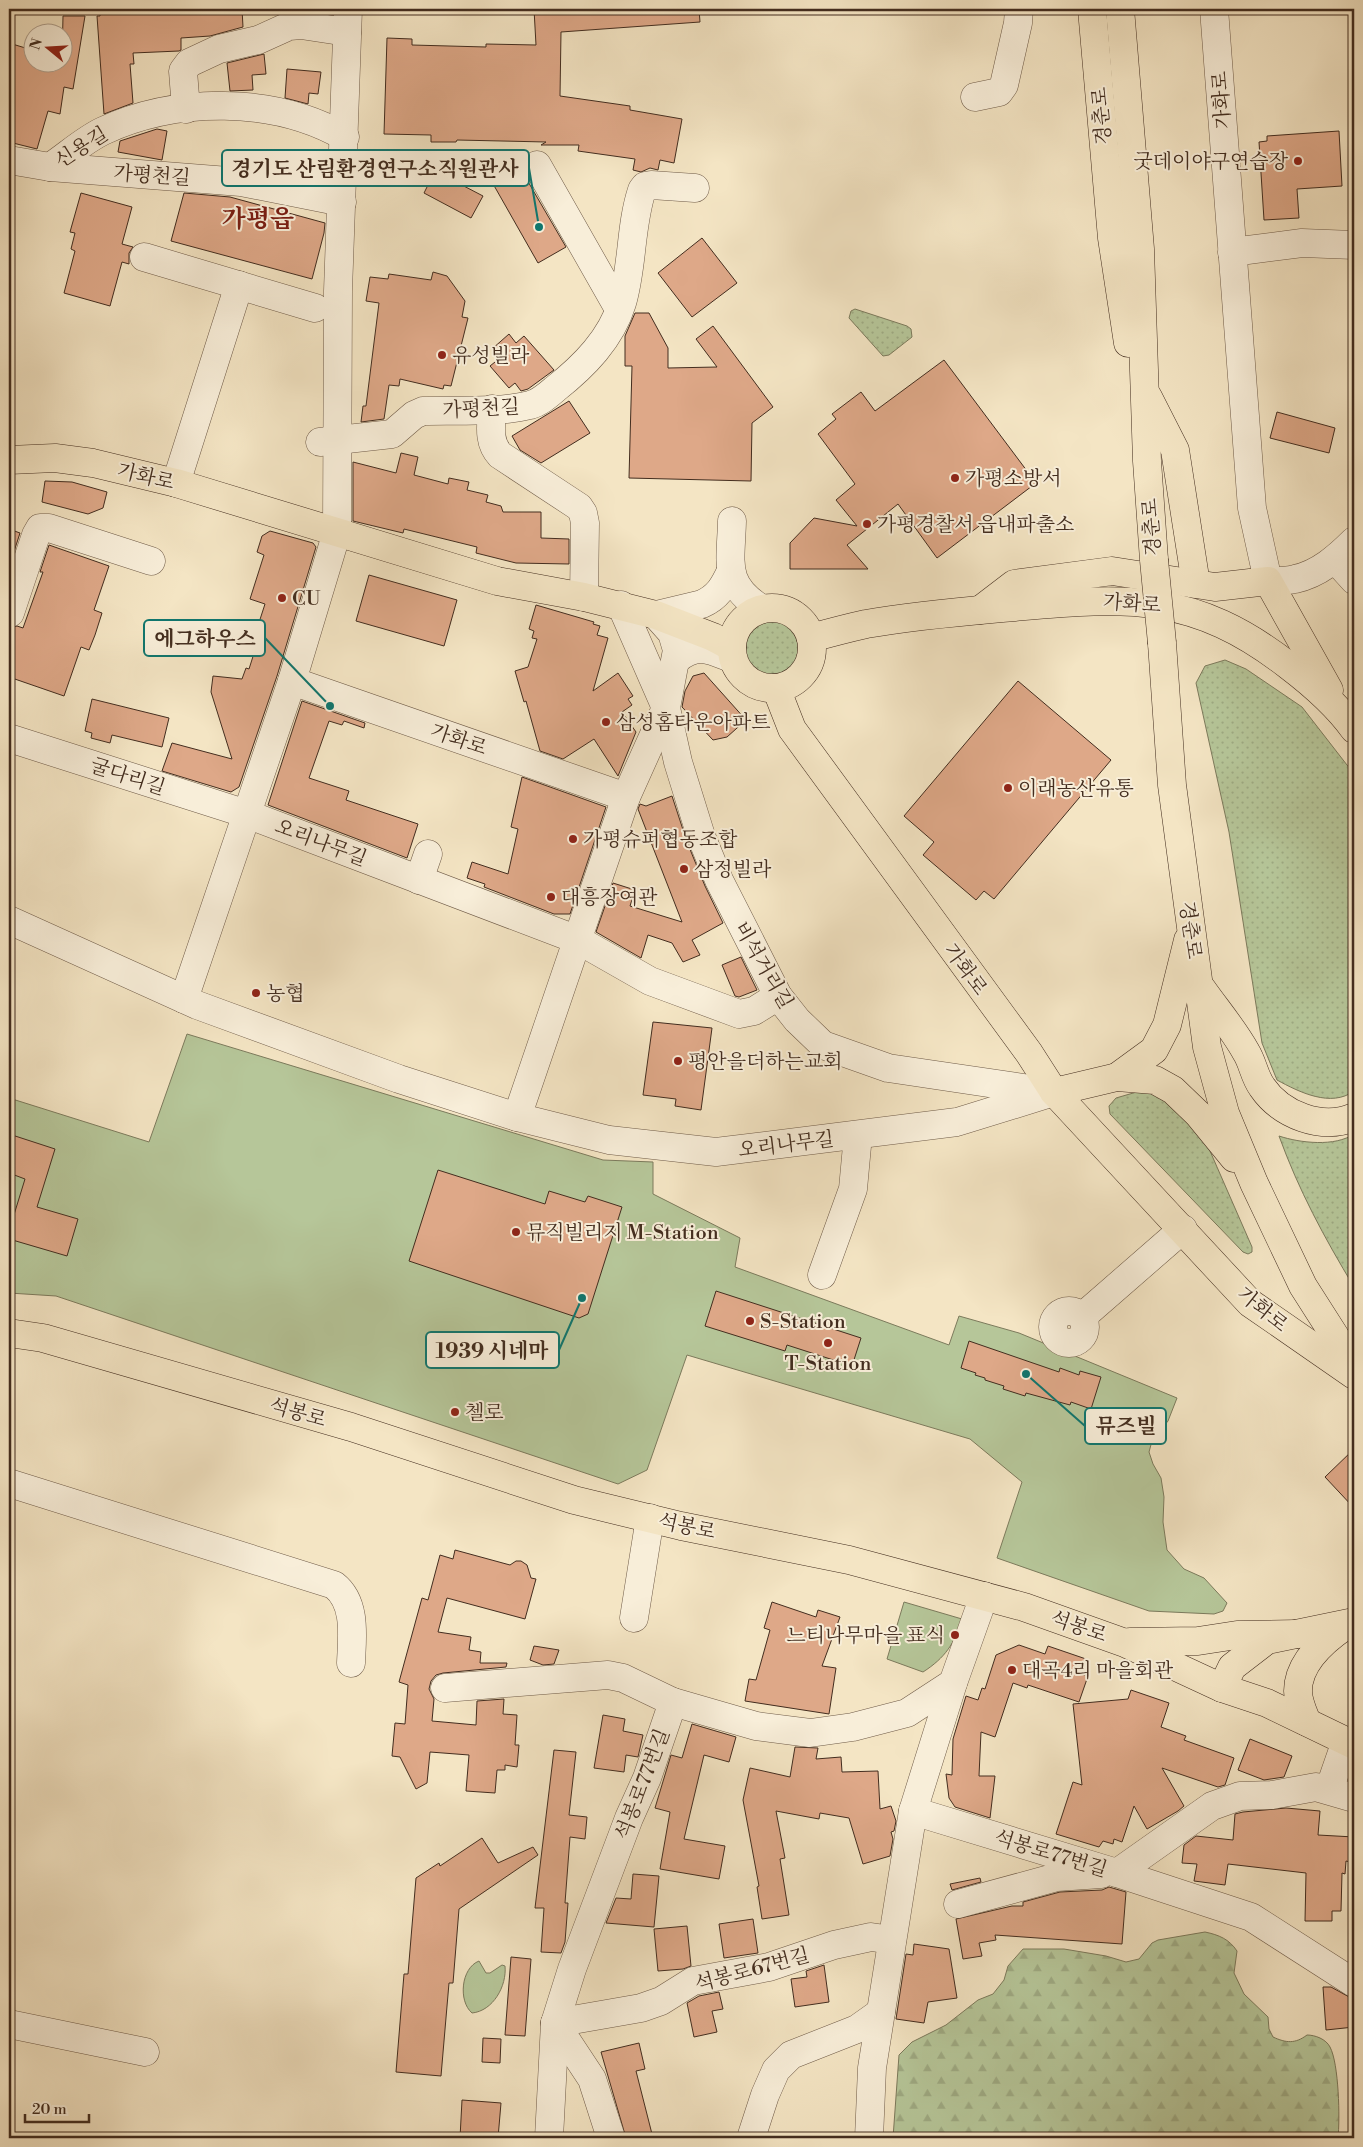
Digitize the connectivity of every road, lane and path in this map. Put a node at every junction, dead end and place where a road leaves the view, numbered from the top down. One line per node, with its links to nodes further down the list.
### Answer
1 (1019, 9): 6 (street)
2 (1092, 9): 24 (main road, 경춘로)
3 (1120, 9): 20 (main road, 경춘로)
4 (1214, 9): 15 (street, 가화로)
5 (348, 20): 7 (street); 8 (street)
6 (975, 97)
7 (184, 109): 8 (street); 11 (street, 신용길)
8 (345, 137): 13 (street)
9 (9, 160): 11 (street, 신용길)
10 (537, 165): 19 (street)
11 (50, 167): 13 (street, 가평천길)
12 (695, 188): 19 (street, 가평천길)
13 (342, 202): 22 (street)
14 (1354, 245): 15 (street)
15 (1232, 252): 32 (street, 가화로)
16 (144, 257): 17 (street)
17 (239, 285): 18 (street); 25 (street)
18 (315, 308)
19 (619, 309): 21 (street, 가평천길)
20 (1145, 391): 24 (main road, 경춘로); 33 (main road)
21 (492, 409): 22 (street, 가평천길); 34 (street)
22 (328, 441): 27 (street)
23 (9, 460): 25 (main road, 가화로)
24 (1147, 461): 53 (main road, 경춘로, bridge)
25 (176, 483): 27 (main road, 가화로)
26 (732, 521): 30 (street)
27 (337, 532): 34 (main road, 가화로); 43 (street)
28 (1345, 550): 31 (street); 32 (street)
29 (152, 562): 37 (street)
30 (731, 571): 38 (street); 39 (street)
31 (1354, 580)
32 (1268, 581): 33 (main road); 46 (main road)
33 (1196, 584): 36 (main road)
34 (584, 597): 35 (main road, 가화로)
35 (622, 605): 39 (main road, 가화로); 45 (street, 비석거리길)
36 (980, 610): 40 (main road, 가화로); 46 (main road, 가화로)
37 (10, 613)
38 (755, 613): 39 (main road, 가화로); 40 (main road); 41 (main road)
39 (656, 615): 41 (main road, 가화로); 42 (street)
40 (811, 638): 44 (main road)
41 (732, 653): 42 (street); 44 (main road)
42 (677, 659): 45 (street)
43 (292, 681): 48 (street, 가화로); 49 (street)
44 (776, 688): 59 (main road, 가화로)
45 (666, 708): 48 (street); 56 (street, 비석거리길)
46 (1347, 719)
47 (9, 738): 49 (street, 굴다리길)
48 (626, 797): 54 (street)
49 (247, 814): 51 (street, 오리나무길); 57 (street)
50 (428, 854): 51 (street)
51 (419, 880): 54 (street, 오리나무길)
52 (9, 920): 57 (street, 오리나무길)
53 (1190, 930): 55 (main road, 경춘로); 58 (main road)
54 (578, 940): 56 (street, 오리나무길); 60 (street)
55 (1199, 984): 61 (main road); 63 (main road, 경춘로)
56 (778, 996): 59 (street, 비석거리길)
57 (184, 999): 60 (street, 오리나무길)
58 (1117, 1077): 59 (main road); 63 (main road)
59 (1054, 1092): 62 (street, 오리나무길); 64 (main road, 가화로)
60 (516, 1117): 62 (street, 오리나무길)
61 (1354, 1117)
62 (858, 1134): 65 (street)
63 (1254, 1183): 68 (main road, 경춘로)
64 (1183, 1229): 66 (street); 69 (main road, 가화로)
65 (822, 1275)
66 (1082, 1317)
67 (9, 1333): 71 (main road, 석봉로)
68 (1354, 1366)
69 (1354, 1375)
70 (9, 1483): 77 (street)
71 (650, 1518): 72 (main road, 석봉로); 73 (street)
72 (984, 1596): 76 (main road, 석봉로); 78 (street)
73 (634, 1618)
74 (1352, 1623): 75 (main road); 82 (main road)
75 (1298, 1634): 76 (main road); 80 (main road)
76 (1125, 1642): 80 (main road, 석봉로)
77 (351, 1663)
78 (953, 1683): 81 (street, 석봉로77번길); 85 (street)
79 (445, 1688): 81 (street)
80 (1222, 1688): 82 (main road, 석봉로)
81 (673, 1702): 91 (street, 석봉로77번길)
82 (1307, 1722): 83 (main road, 석봉로)
83 (1350, 1743): 84 (street)
84 (1342, 1794): 86 (street)
85 (913, 1811): 86 (street, 석봉로77번길); 88 (street)
86 (1117, 1873): 87 (street); 89 (street)
87 (958, 1904)
88 (892, 1940): 90 (street); 91 (street, 석봉로67번길)
89 (1354, 1983)
90 (880, 2012): 96 (street); 97 (street)
91 (556, 2023): 94 (street, 석봉로77번길); 95 (street)
92 (9, 2024): 93 (street)
93 (145, 2052)
94 (549, 2138)
95 (611, 2138)
96 (752, 2138)
97 (869, 2138)

